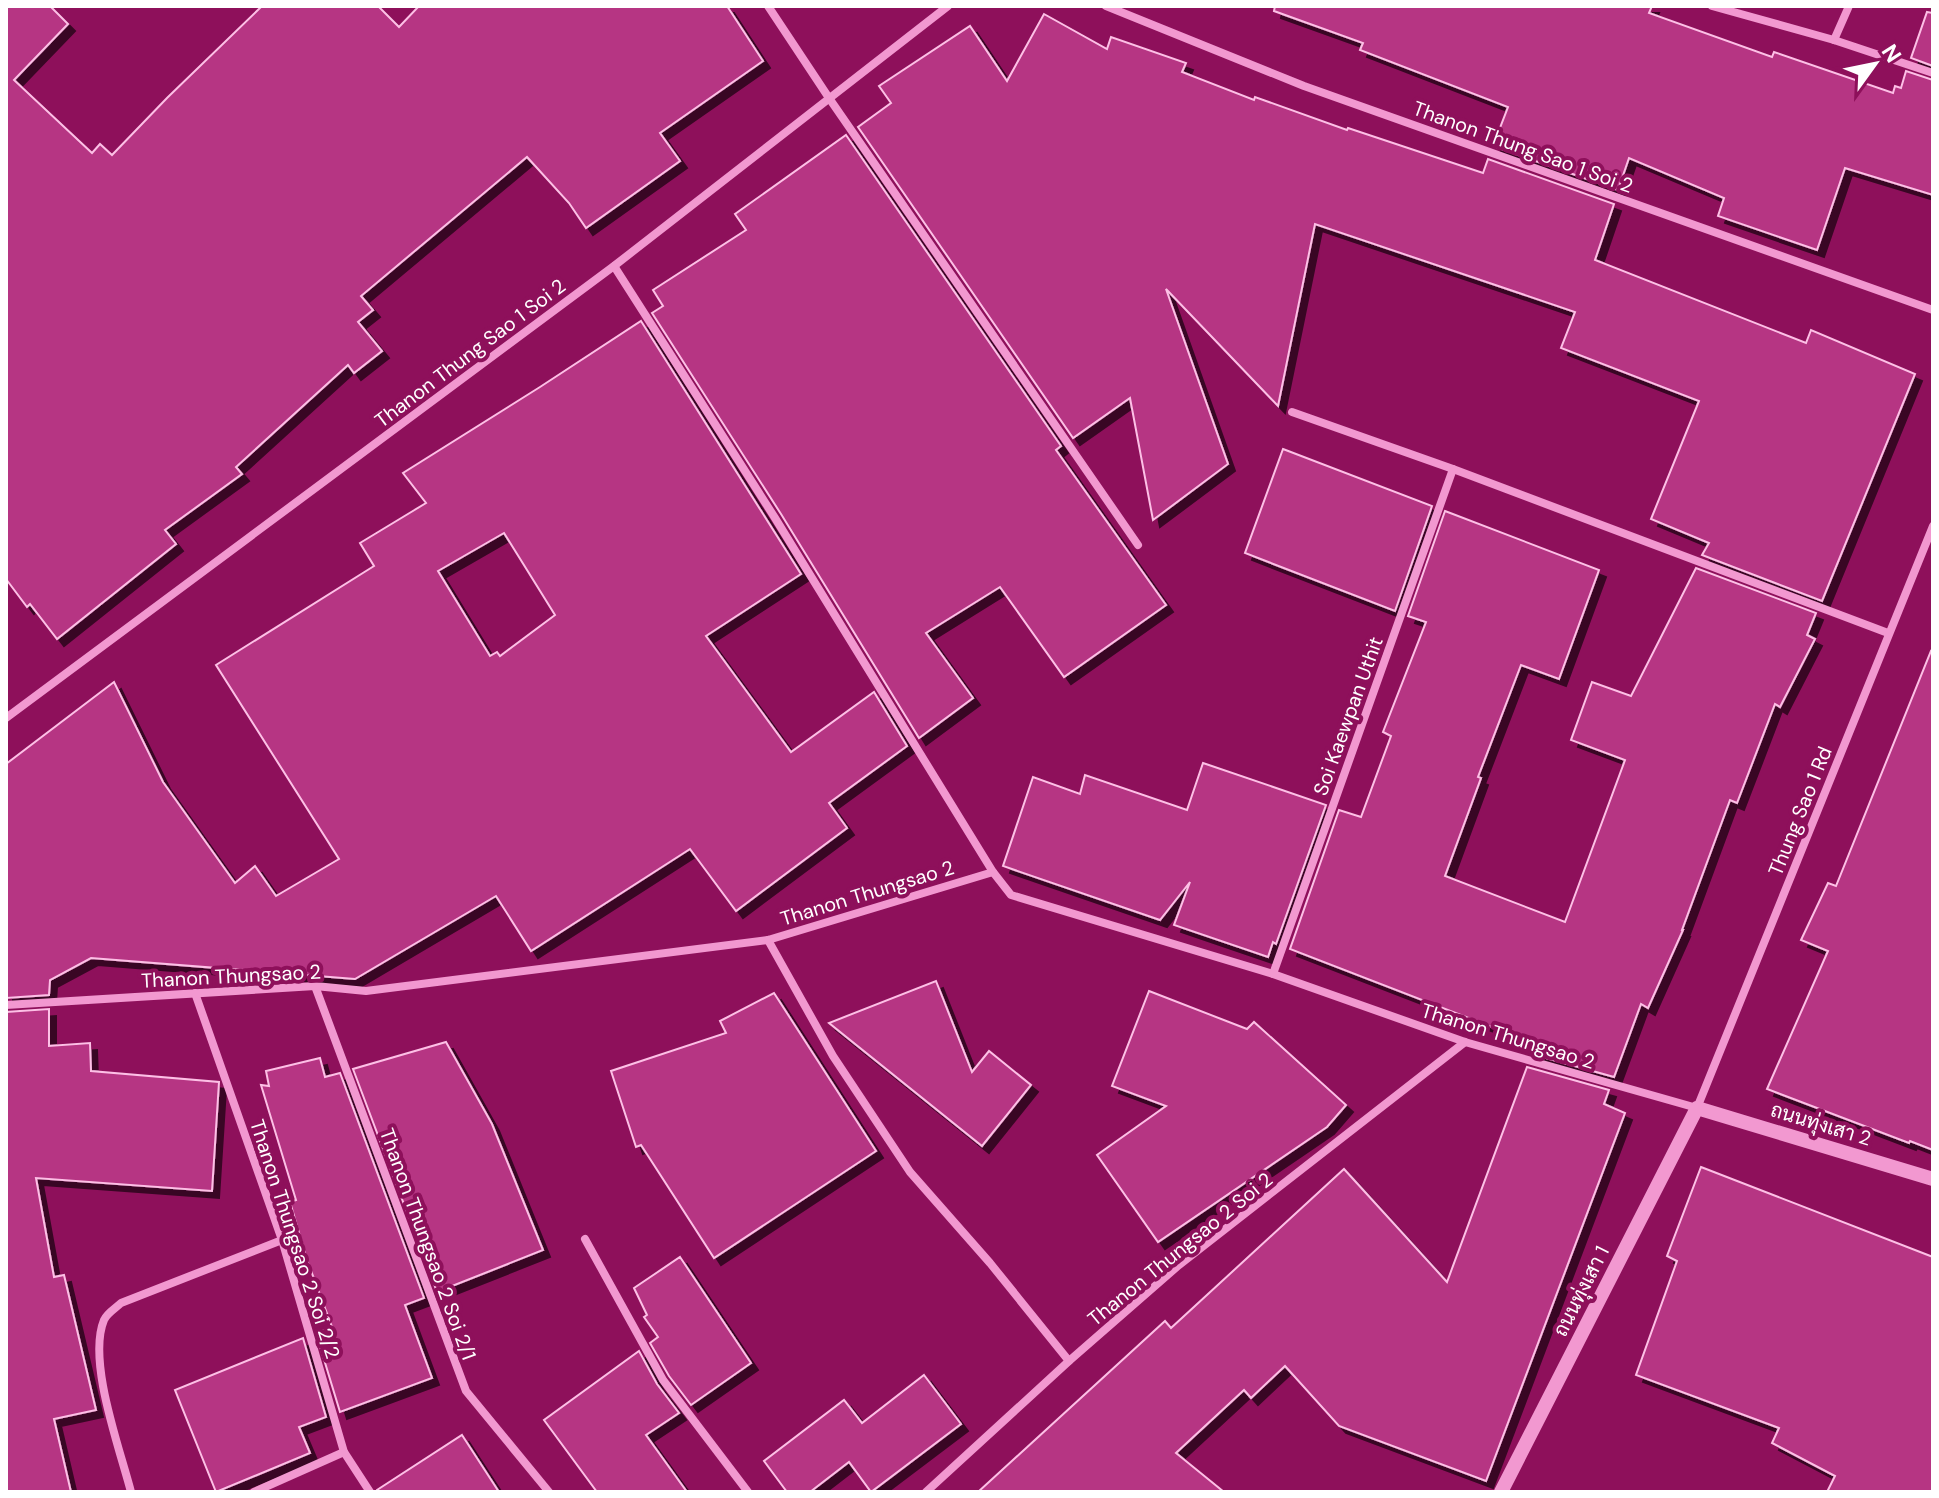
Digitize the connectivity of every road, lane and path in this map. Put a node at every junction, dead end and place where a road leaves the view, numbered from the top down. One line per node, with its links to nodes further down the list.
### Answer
1 (768, 6): 8 (street)
2 (948, 6): 8 (street, Thanon Thung Sao 1 Soi 2)
3 (1106, 6): 10 (street, Thanon Thung Sao 1 Soi 2)
4 (1712, 6): 6 (street)
5 (1849, 6): 6 (street)
6 (1834, 40): 7 (street)
7 (1933, 73)
8 (829, 98): 9 (street, Thanon Thung Sao 1 Soi 2); 14 (street)
9 (614, 266): 16 (street, Thanon Thung Sao 1 Soi 2); 17 (street)
10 (1933, 310)
11 (1292, 412): 12 (street)
12 (1453, 469): 15 (street); 19 (street, Soi Kaewpan Uthit)
13 (1933, 526): 15 (street, Thung Sao 1 Rd)
14 (1138, 545)
15 (1888, 633): 24 (street, Thung Sao 1 Rd)
16 (6, 718)
17 (993, 872): 18 (street, Thanon Thungsao 2); 19 (street, Thanon Thungsao 2)
18 (768, 940): 20 (street, Thanon Thungsao 2); 28 (street)
19 (1273, 974): 23 (street, Thanon Thungsao 2)
20 (315, 986): 21 (street, Thanon Thungsao 2); 33 (street, Thanon Thungsao 2 Soi 2/1)
21 (195, 993): 22 (street, Thanon Thungsao 2); 27 (street, Thanon Thungsao 2 Soi 2/2)
22 (6, 1005)
23 (1465, 1042): 24 (street, Thanon Thungsao 2); 28 (street, Thanon Thungsao 2 Soi 2)
24 (1697, 1108): 25 (street, ถนนทุ่งเสา 2); 36 (street, ถนนทุ่งเสา 1)
25 (1933, 1179)
26 (585, 1239): 34 (street)
27 (282, 1240): 29 (street, Thanon Thungsao 2 Soi 2/2); 30 (street)
28 (1069, 1361): 35 (street, Thanon Thungsao 2 Soi 2)
29 (344, 1452): 31 (street); 32 (street, Thanon Thungsao 2 Soi 2/2)
30 (131, 1492)
31 (254, 1492)
32 (370, 1492)
33 (549, 1492)
34 (748, 1492)
35 (926, 1492)
36 (1501, 1492)

